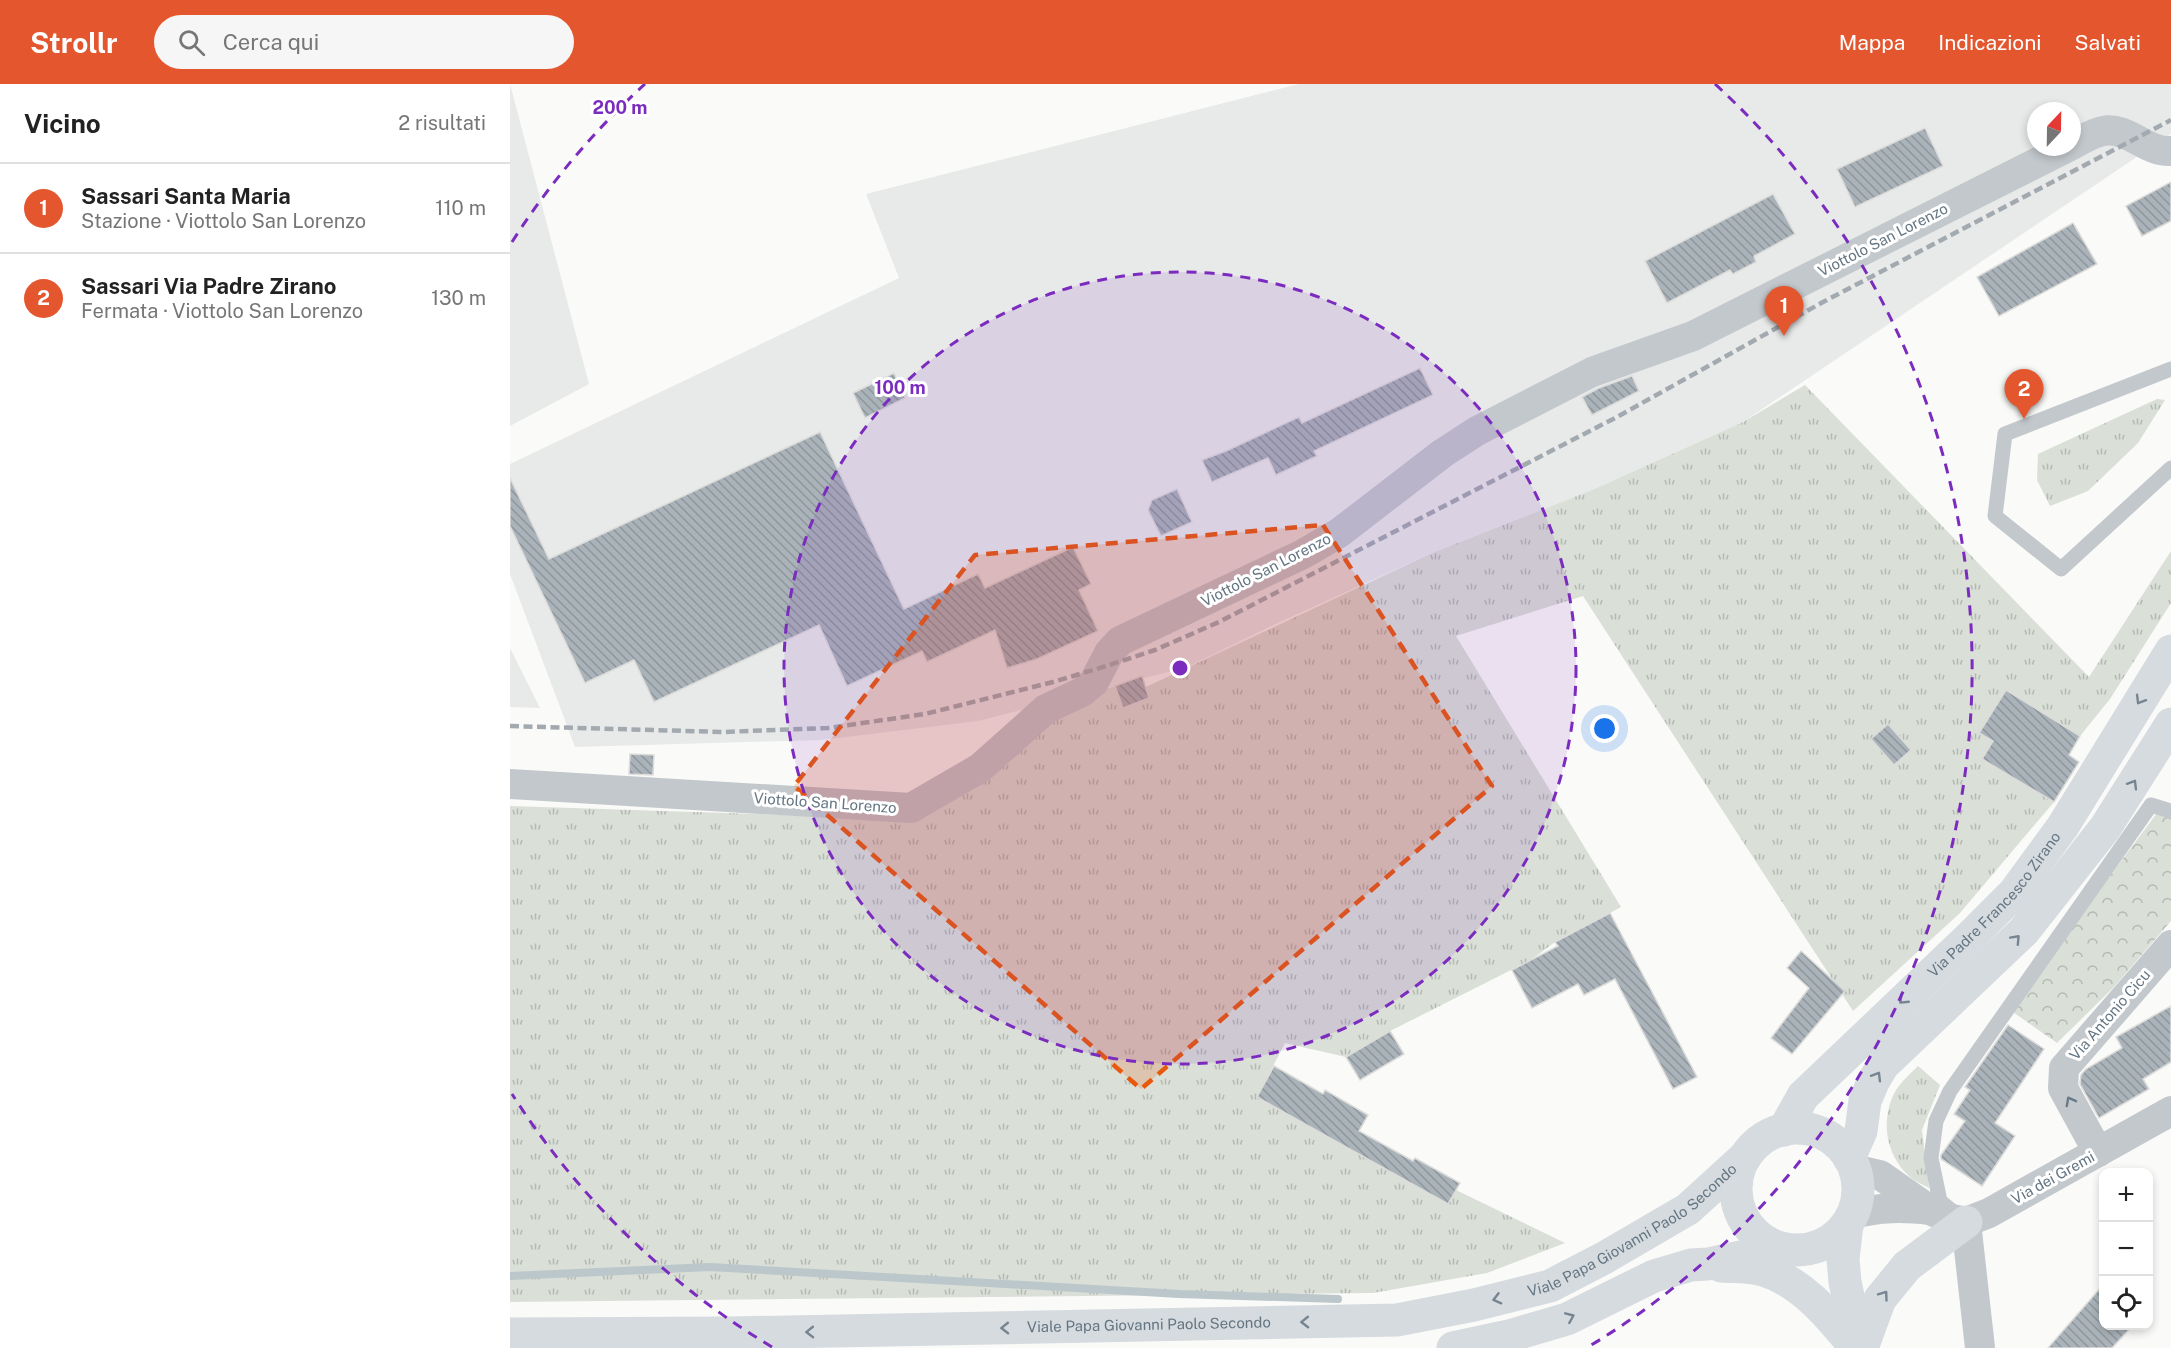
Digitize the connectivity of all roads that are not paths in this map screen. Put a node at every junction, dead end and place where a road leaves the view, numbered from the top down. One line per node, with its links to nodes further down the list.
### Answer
1 (2081, 141): 2 (street, Viottolo San Lorenzo)
2 (2171, 151)
3 (2050, 156): 8 (street, Viottolo San Lorenzo)
4 (2171, 369): 5 (lane)
5 (2171, 468)
6 (2171, 651): 12 (main road, Via Padre Francesco Zirano, one-way to 12)
7 (2171, 724): 15 (main road, one-way to 7)
8 (510, 784)
9 (2171, 811): 18 (lane)
10 (2168, 959): 13 (street, Via Antonio Cicu, one-way to 10)
11 (2171, 1111): 13 (street, Via dei Gremi)
12 (1784, 1130): 14 (main road); 15 (main road)
13 (2098, 1152): 18 (street, Via dei Gremi)
14 (1745, 1157): 19 (main road); 22 (main road, Viale Papa Giovanni Paolo Secondo, one-way to 22)
15 (1861, 1158): 16 (street); 17 (main road)
16 (1930, 1210): 17 (street); 18 (street)
17 (1850, 1219): 19 (main road); 24 (main road)
18 (1966, 1222): 24 (main road, one-way to 18); 25 (street)
19 (1771, 1244): 20 (main road); 21 (main road)
20 (1708, 1264): 21 (main road); 23 (main road, one-way to 20)
21 (1793, 1285): 24 (main road)
22 (510, 1334)
23 (1453, 1348)
24 (1859, 1348)
25 (1980, 1348)

